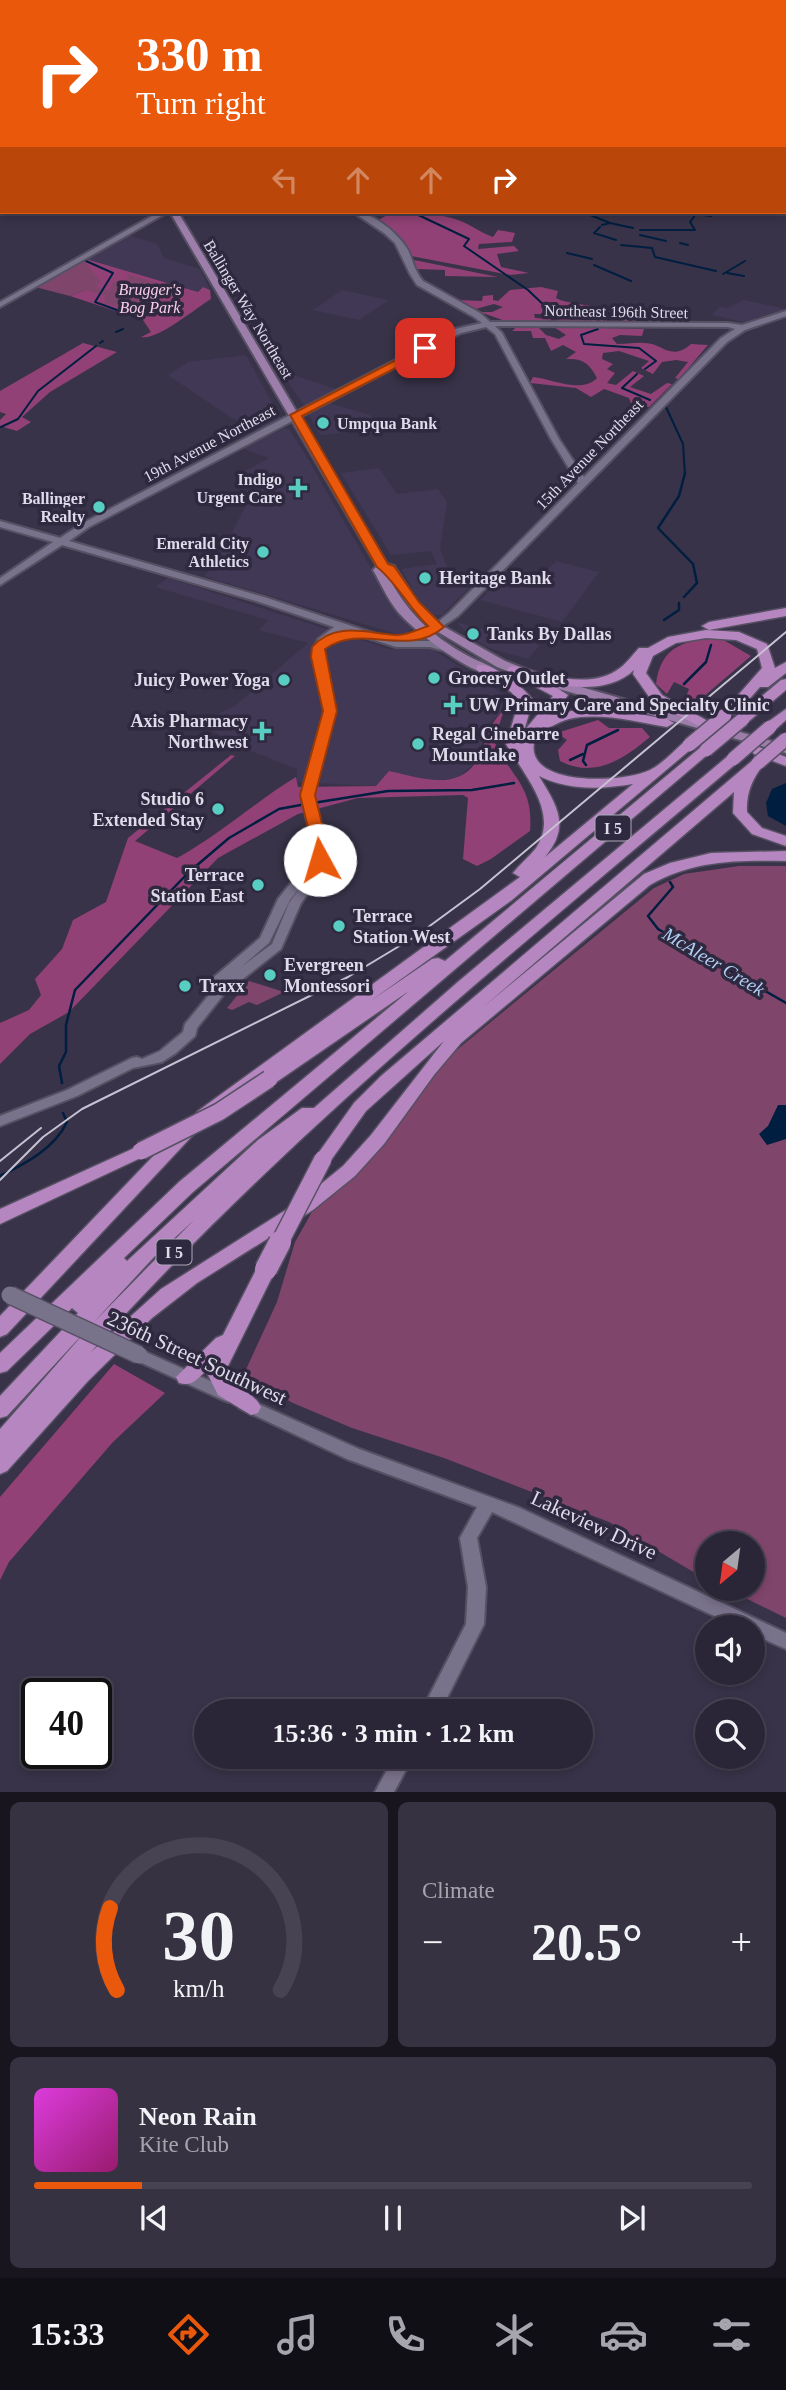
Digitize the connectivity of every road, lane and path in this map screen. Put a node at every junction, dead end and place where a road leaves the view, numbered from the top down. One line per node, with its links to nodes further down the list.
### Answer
1 (160, 214): 4 (street)
2 (175, 214): 10 (main road, Ballinger Way Northeast)
3 (359, 214): 7 (street)
4 (0, 305)
5 (786, 313): 6 (street, 15th Avenue Northeast)
6 (755, 323): 8 (street); 9 (street, 15th Avenue Northeast)
7 (490, 324): 8 (street, Northeast 196th Street); 10 (street, 19th Avenue Northeast); 11 (street)
8 (723, 325): 9 (street, Northeast 196th Street)
9 (742, 328): 12 (street, 15th Avenue Northeast)
10 (295, 415): 15 (street, 19th Avenue Northeast); 16 (main road, Ballinger Way Northeast)
11 (569, 462): 12 (street); 13 (street)
12 (599, 466): 13 (street, 15th Avenue Northeast)
13 (583, 483): 20 (street, 15th Avenue Northeast)
14 (0, 524): 15 (street)
15 (59, 541): 17 (street, 19th Avenue Northeast); 21 (street)
16 (383, 567): 19 (main road, Ballinger Way Northeast); 22 (main road, Ballinger Way Northeast)
17 (0, 582)
18 (786, 612): 30 (highway)
19 (422, 614): 20 (street); 22 (main road, Ballinger Way Northeast)
20 (454, 614): 22 (street, 15th Avenue Northeast); 26 (street)
21 (341, 626): 23 (street); 25 (street)
22 (431, 630): 24 (street); 26 (main road); 27 (main road); 31 (main road)
23 (362, 633): 24 (street); 25 (street)
24 (380, 638): 27 (street)
25 (320, 645): 52 (street)
26 (467, 647): 30 (main road)
27 (448, 649): 29 (main road)
28 (786, 666): 36 (highway)
29 (483, 668): 33 (main road); 49 (highway)
30 (514, 670): 34 (main road)
31 (540, 683): 33 (highway); 34 (main road)
32 (786, 683): 36 (highway, I 5)
33 (561, 695): 37 (main road); 40 (highway)
34 (607, 699): 38 (main road)
35 (786, 713): 51 (highway, I 5, bridge)
36 (733, 715): 38 (highway); 41 (highway, I 5, bridge); 44 (highway, bridge)
37 (667, 723): 40 (highway); 42 (main road)
38 (708, 727): 43 (main road)
39 (786, 739): 42 (highway, bridge)
40 (527, 746): 44 (highway)
41 (706, 750): 48 (highway, I 5)
42 (759, 757): 43 (highway); 45 (highway); 50 (highway)
43 (785, 757)
44 (673, 759): 49 (highway)
45 (786, 841)
46 (786, 856): 47 (highway)
47 (650, 877): 50 (highway); 67 (highway)
48 (520, 905): 55 (highway, I 5); 56 (highway, bridge)
49 (425, 954): 58 (highway)
50 (523, 962): 59 (highway, bridge)
51 (361, 1075): 64 (highway); 65 (highway, I 5)
52 (72, 1093): 53 (street); 54 (street)
53 (0, 1121)
54 (0, 1129)
55 (170, 1202): 60 (highway, I 5); 62 (highway)
56 (0, 1217)
57 (5, 1292): 61 (street, 236th Street Southwest, bridge)
58 (0, 1329)
59 (231, 1335): 61 (highway); 63 (highway)
60 (0, 1365)
61 (186, 1377): 63 (street, 236th Street Southwest)
62 (0, 1393)
63 (251, 1407): 66 (street, 236th Street Southwest)
64 (0, 1410)
65 (0, 1443)
66 (377, 1463): 68 (street, Lakeview Drive)
67 (0, 1465)
68 (488, 1503): 69 (street, Lakeview Drive); 70 (street)
69 (786, 1641)
70 (437, 1699)
71 (397, 1769): 72 (street)
72 (384, 1791)

